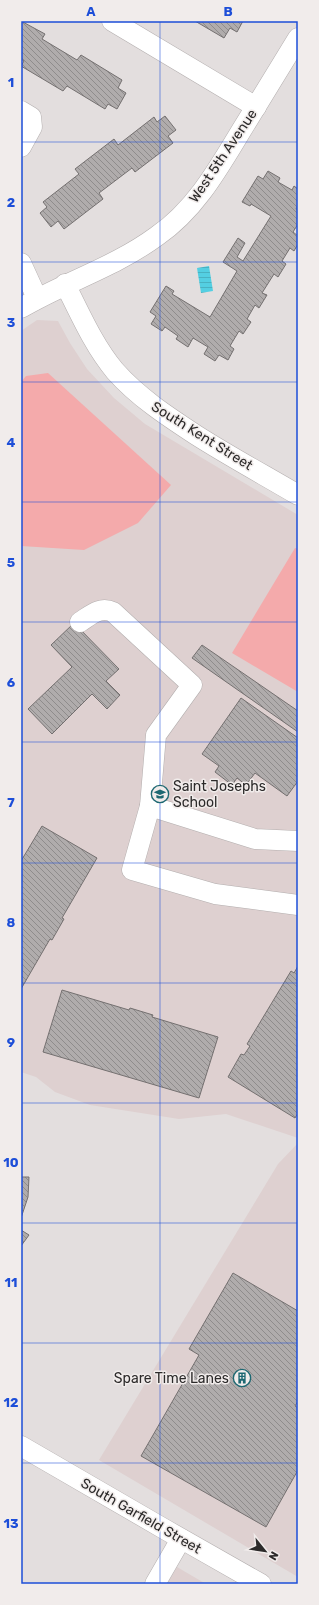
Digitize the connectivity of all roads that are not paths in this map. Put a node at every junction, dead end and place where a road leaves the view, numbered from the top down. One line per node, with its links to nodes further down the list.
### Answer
1 (112, 21): 3 (street)
2 (298, 38): 3 (street, West 5th Avenue)
3 (256, 107): 7 (street, West 5th Avenue)
4 (21, 111): 5 (street)
5 (21, 148)
6 (21, 263): 8 (street)
7 (65, 284): 8 (street, West 5th Avenue); 9 (street, South Kent Street)
8 (29, 303)
9 (298, 495)
10 (80, 622): 11 (street)
11 (150, 806): 12 (street); 13 (street)
12 (298, 840)
13 (298, 905)
14 (21, 1446): 15 (street, South Garfield Street)
15 (181, 1539): 16 (street); 17 (street, South Garfield Street)
16 (155, 1584)
17 (261, 1584)

